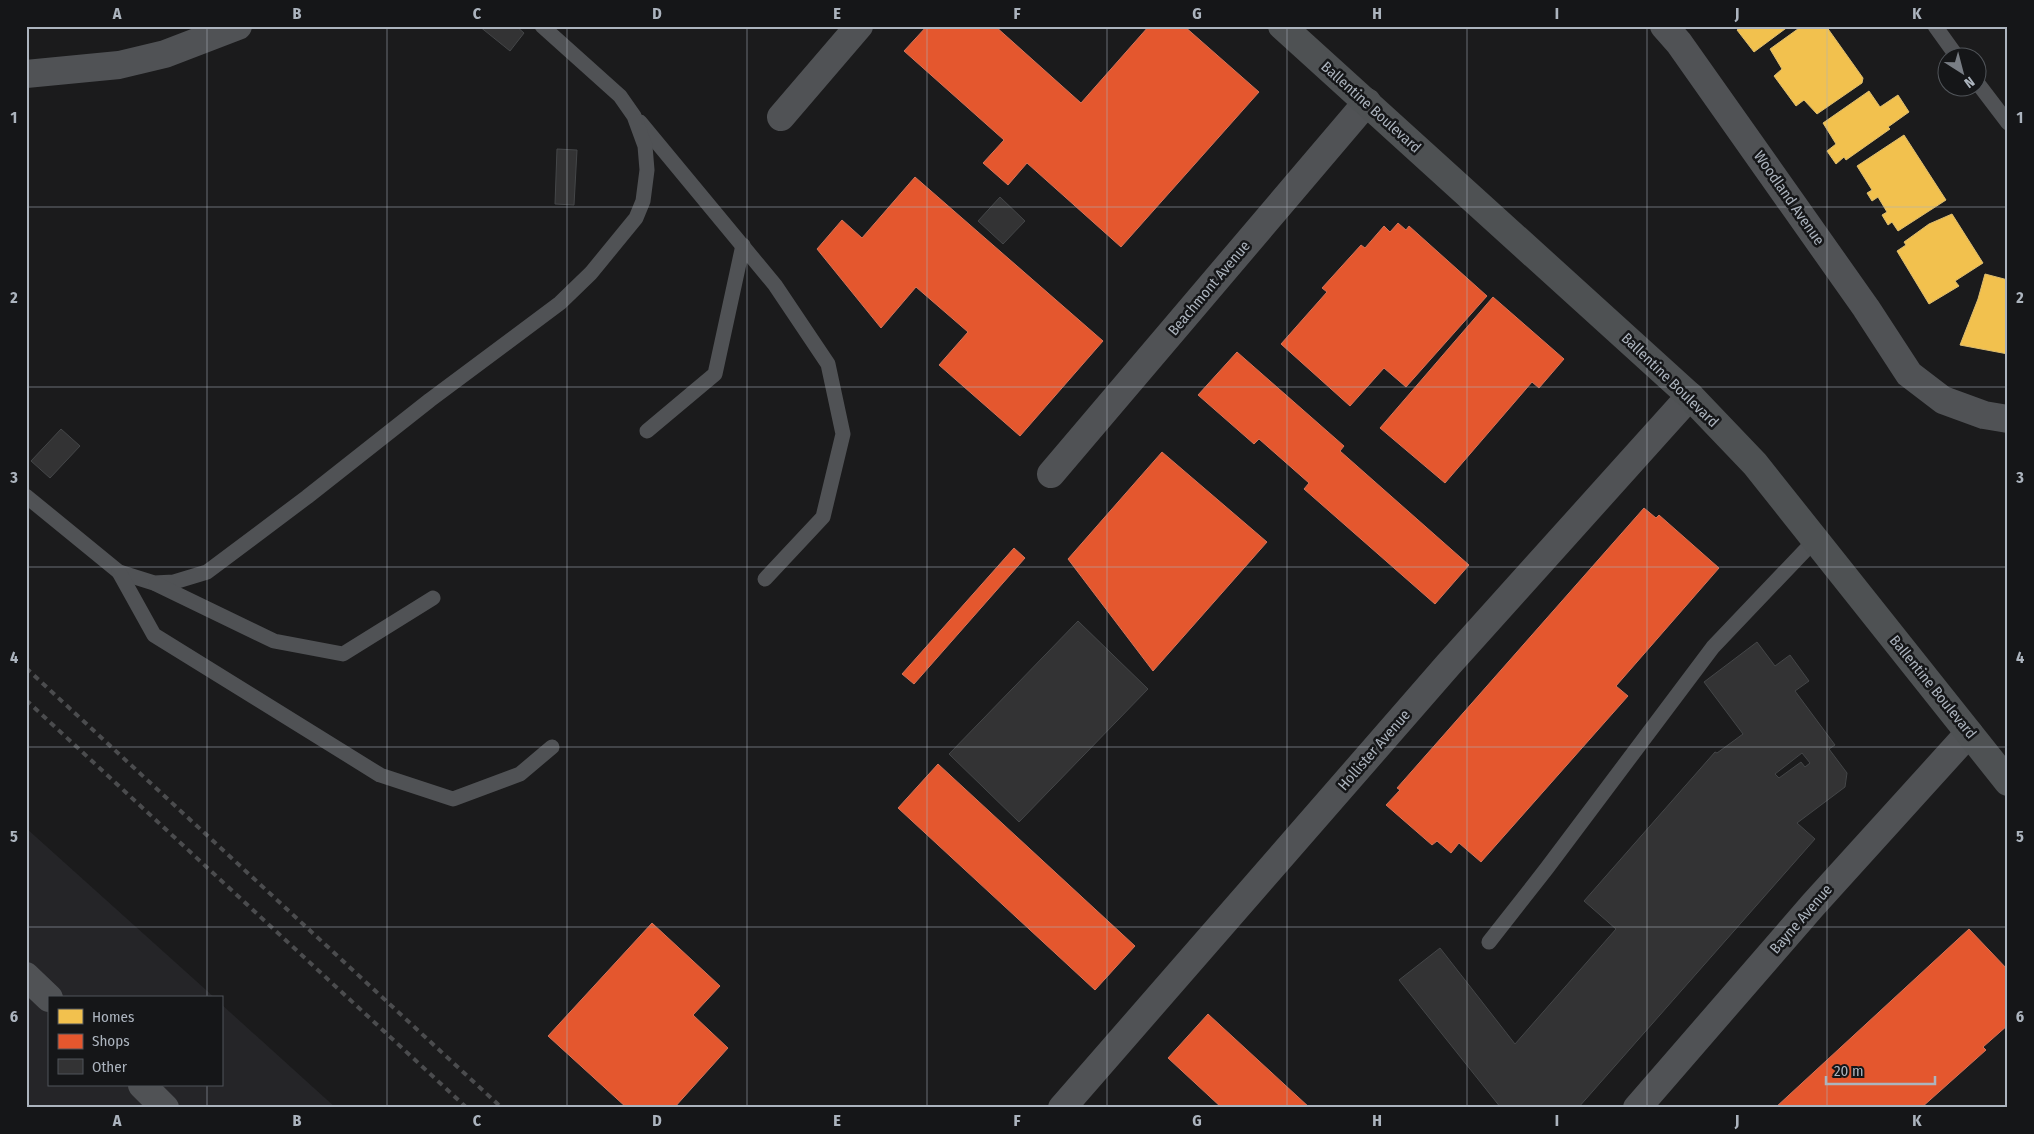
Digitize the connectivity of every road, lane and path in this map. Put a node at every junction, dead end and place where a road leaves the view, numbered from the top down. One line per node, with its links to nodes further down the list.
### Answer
1 (238, 26): 8 (street)
2 (542, 26): 11 (lane)
3 (859, 26): 12 (street)
4 (1282, 26): 10 (main road, Ballentine Boulevard)
5 (1664, 26): 16 (street, Woodland Avenue)
6 (1935, 26): 7 (lane)
7 (1951, 48)
8 (26, 74)
9 (1986, 95): 13 (lane)
10 (1368, 102): 15 (main road, Ballentine Boulevard); 18 (street, Beachmont Avenue)
11 (628, 107): 14 (lane); 23 (lane)
12 (781, 117)
13 (2008, 123)
14 (743, 245): 17 (lane); 22 (lane)
15 (1690, 396): 20 (main road, Ballentine Boulevard); 33 (street, Hollister Avenue)
16 (2008, 419)
17 (647, 431)
18 (1051, 474)
19 (26, 496): 21 (lane)
20 (1815, 540): 25 (main road, Ballentine Boulevard); 28 (lane)
21 (119, 572): 23 (lane); 26 (lane)
22 (765, 580)
23 (154, 584): 24 (lane)
24 (434, 598)
25 (1969, 733): 27 (main road, Ballentine Boulevard); 34 (street, Bayne Avenue)
26 (552, 747)
27 (2008, 782)
28 (1489, 942)
29 (26, 976): 30 (street)
30 (48, 997)
31 (143, 1086): 32 (street)
32 (166, 1108)
33 (1062, 1108)
34 (1638, 1108)

